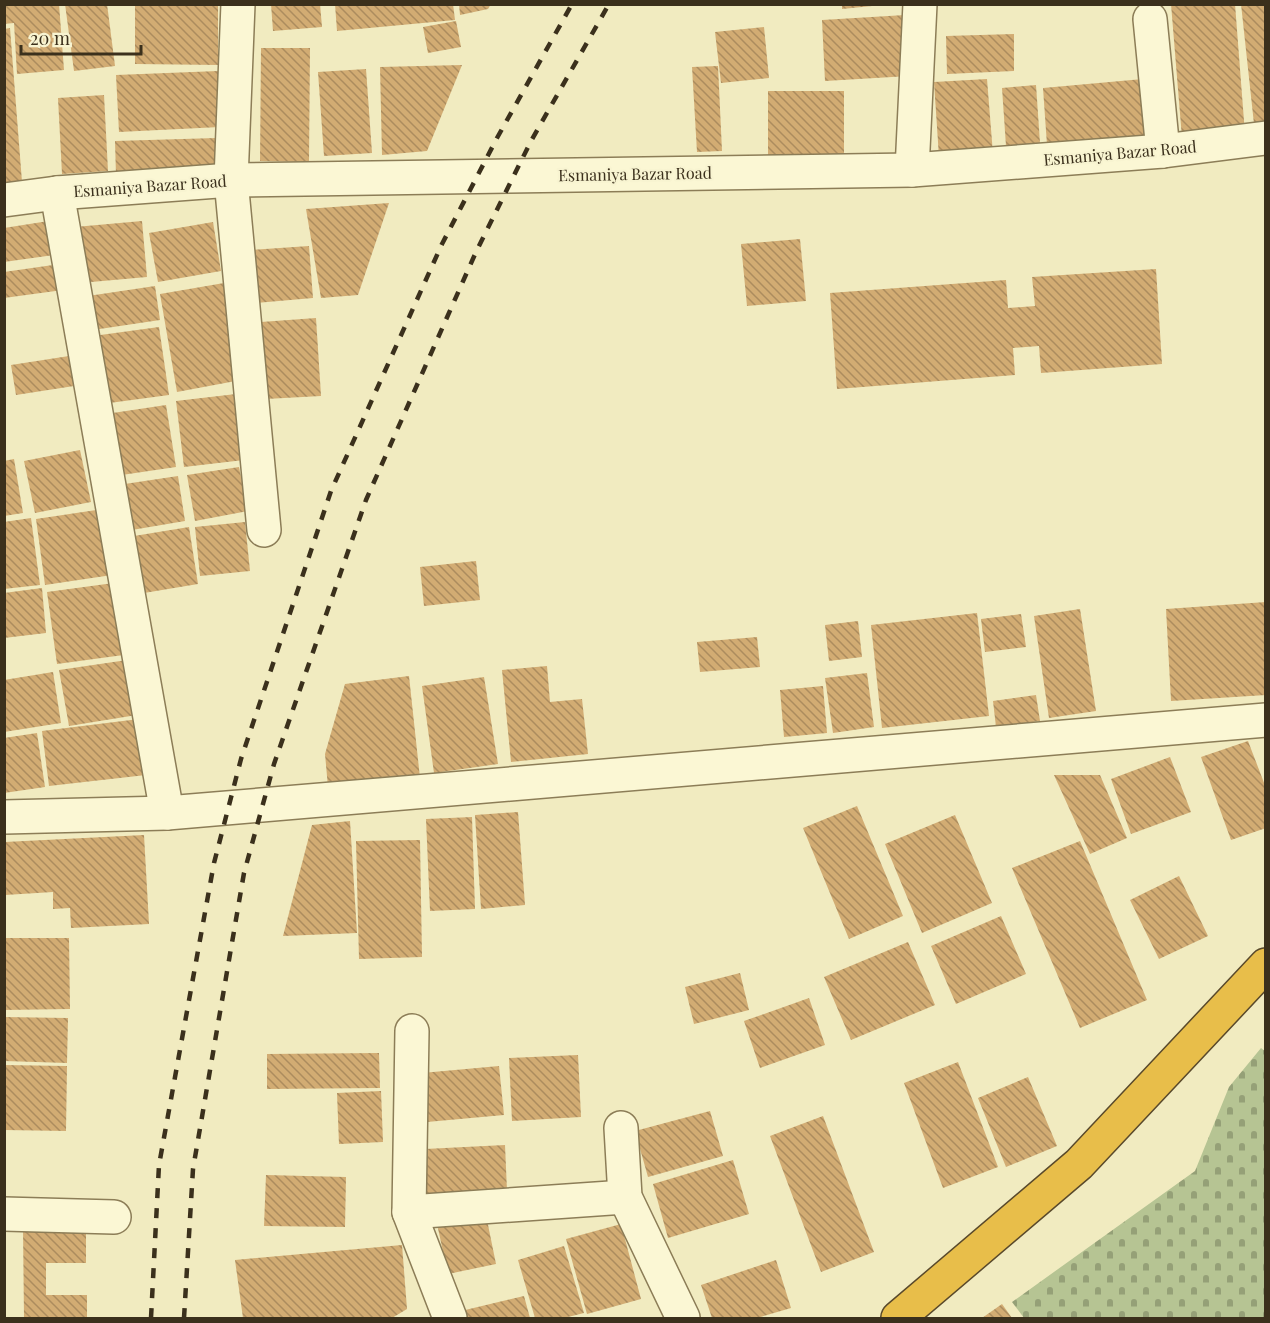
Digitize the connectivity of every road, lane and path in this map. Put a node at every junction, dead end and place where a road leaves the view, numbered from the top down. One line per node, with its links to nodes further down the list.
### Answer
1 (238, 4): 7 (street)
2 (920, 4): 6 (street)
3 (1150, 19): 5 (street)
4 (1266, 138): 5 (street, Esmaniya Bazar Road)
5 (1163, 150): 6 (street, Esmaniya Bazar Road)
6 (912, 170): 7 (street, Esmaniya Bazar Road)
7 (231, 180): 8 (street, Esmaniya Bazar Road); 10 (street)
8 (57, 193): 9 (street, Esmaniya Bazar Road); 12 (street)
9 (4, 200)
10 (264, 530)
11 (1266, 720): 12 (street)
12 (167, 813): 13 (street)
13 (4, 817)
14 (1266, 965): 23 (highway)
15 (412, 1031): 18 (street)
16 (621, 1128): 17 (street)
17 (625, 1197): 18 (street); 22 (street)
18 (409, 1212): 21 (street)
19 (4, 1214): 20 (street)
20 (114, 1216)
21 (450, 1318)
22 (683, 1318)
23 (898, 1318)

